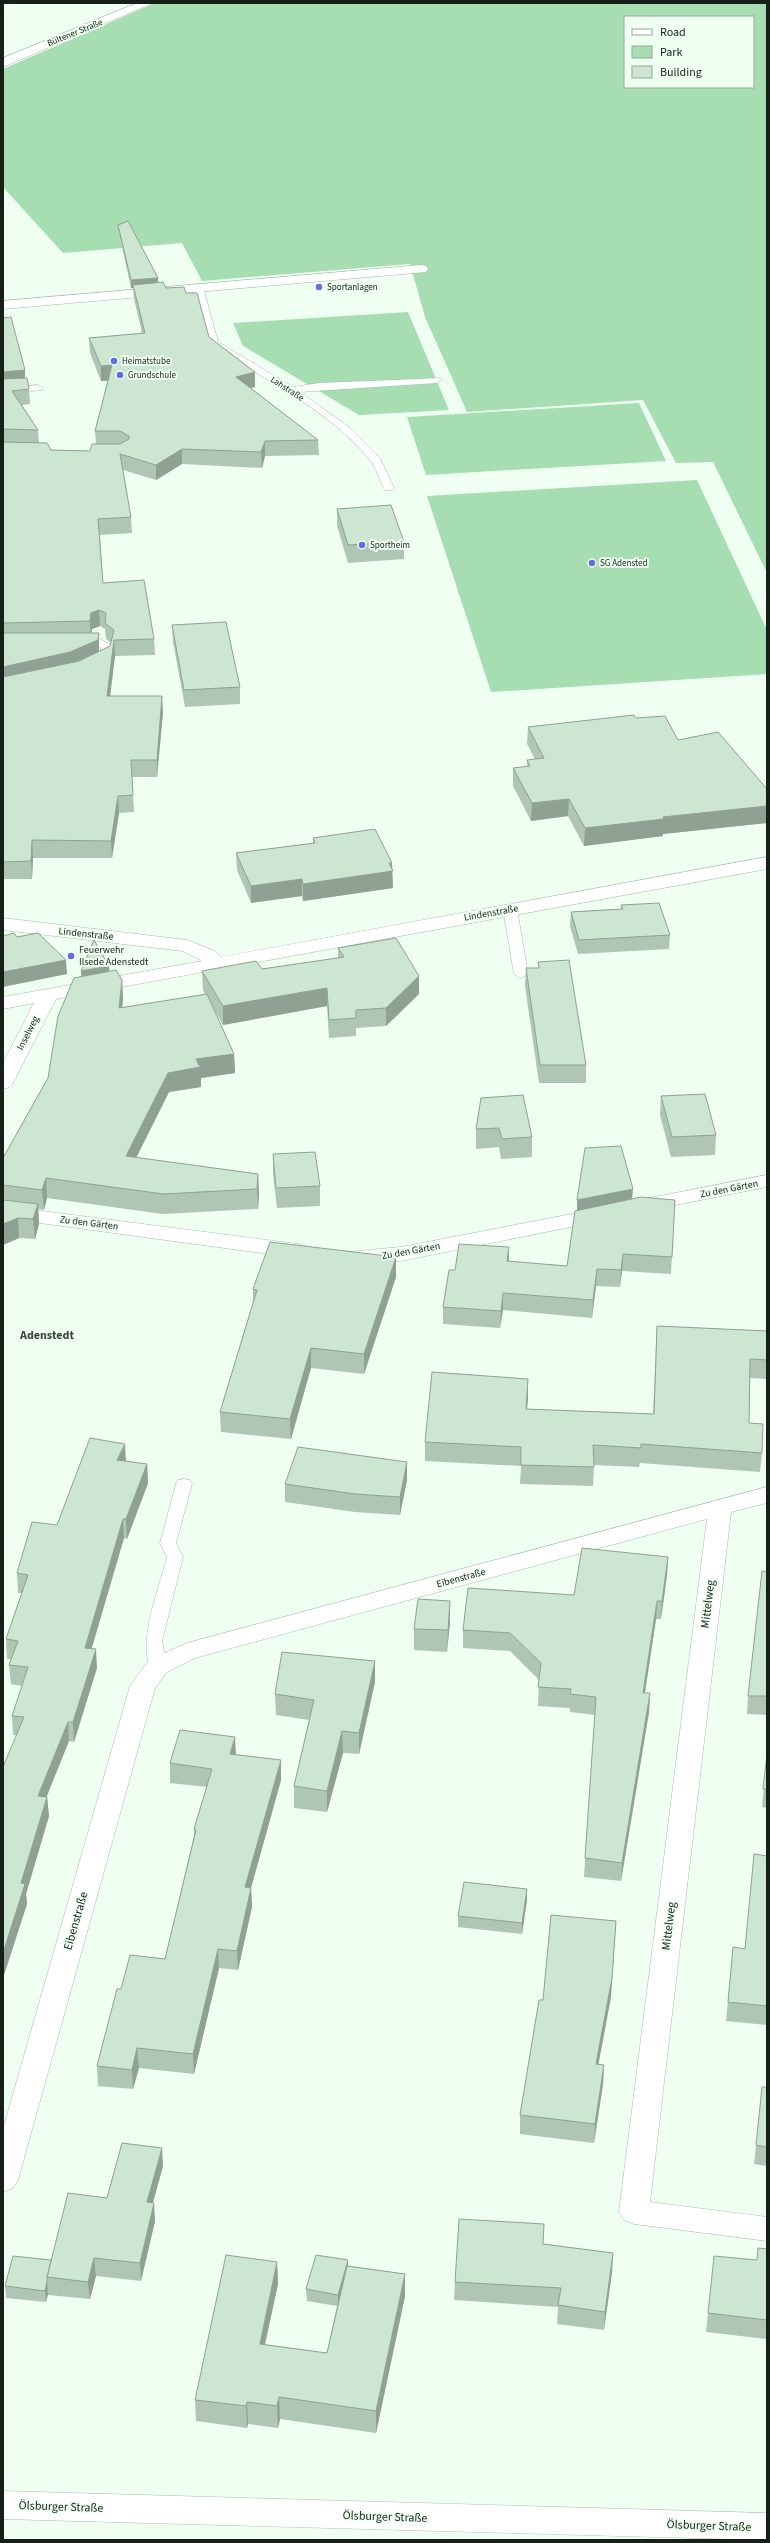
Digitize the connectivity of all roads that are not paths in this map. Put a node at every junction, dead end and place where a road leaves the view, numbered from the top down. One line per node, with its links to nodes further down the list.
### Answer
1 (147, 3): 2 (street, Bültener Straße)
2 (3, 63)
3 (421, 269): 4 (street)
4 (198, 287): 5 (street); 8 (lane, Lahstraße)
5 (3, 305)
6 (437, 380): 8 (lane)
7 (38, 388): 9 (lane)
8 (291, 390): 10 (lane, Lahstraße)
9 (3, 391)
10 (389, 488)
11 (82, 642): 12 (lane)
12 (87, 667)
13 (767, 863): 14 (street, Lindenstraße)
14 (510, 909): 17 (street, Lindenstraße); 19 (lane)
15 (3, 924): 16 (street, Lindenstraße)
16 (169, 943): 17 (street, Lindenstraße); 18 (street)
17 (216, 963): 18 (street, Lindenstraße)
18 (163, 973): 20 (street, Lindenstraße)
19 (521, 974)
20 (48, 996): 21 (street, Lindenstraße); 22 (street, Inselweg)
21 (3, 1003)
22 (5, 1073)
23 (767, 1181): 24 (street, Zu den Gärten)
24 (3, 1212)
25 (184, 1484): 28 (lane)
26 (767, 1495): 27 (street, Eibenstraße)
27 (720, 1507): 28 (street, Eibenstraße); 30 (street, Mittelweg)
28 (158, 1666): 29 (street, Eibenstraße)
29 (3, 2180)
30 (767, 2229)
31 (3, 2505): 32 (street, Ölsburger Straße)
32 (767, 2527)

